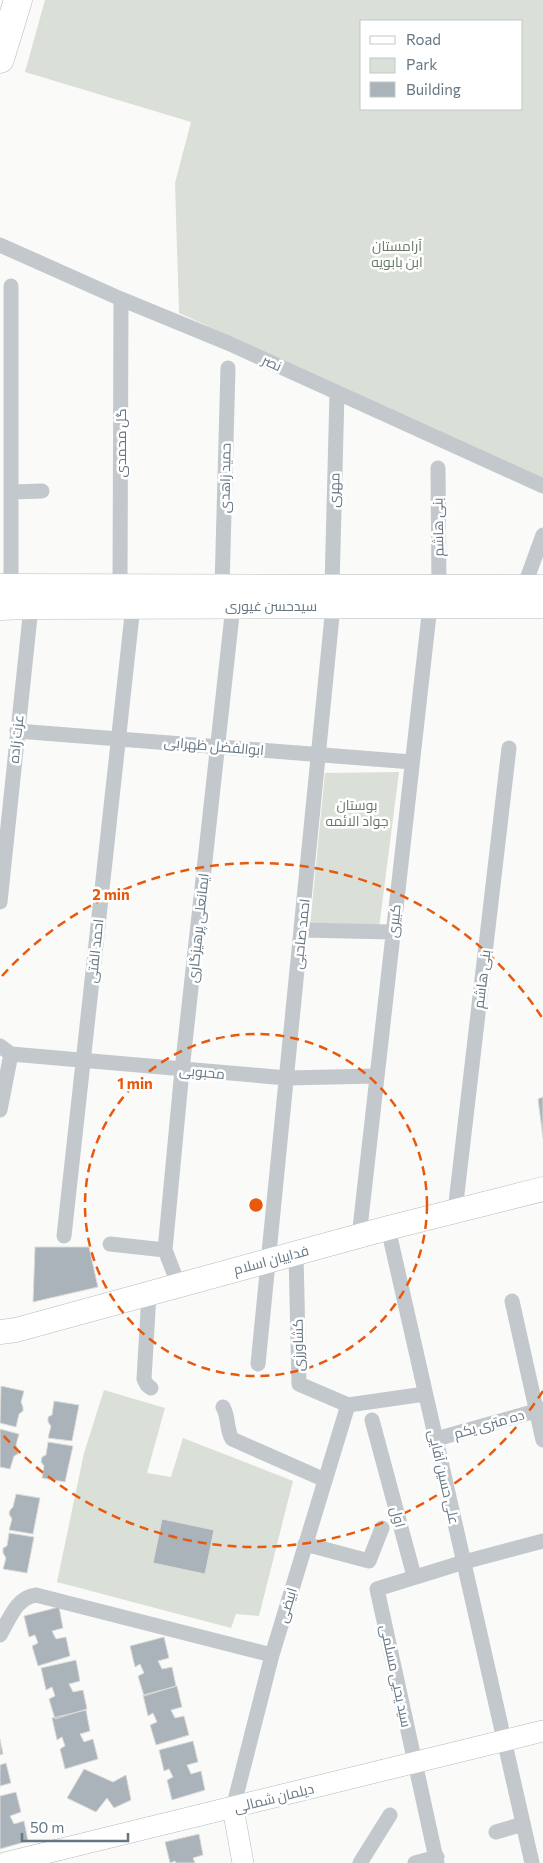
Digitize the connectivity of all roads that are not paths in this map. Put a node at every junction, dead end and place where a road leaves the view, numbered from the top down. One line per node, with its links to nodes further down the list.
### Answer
1 (18, 0): 2 (highway)
2 (0, 59)
3 (0, 245): 5 (street, نصر)
4 (11, 286): 11 (street)
5 (121, 299): 7 (street, نصر); 16 (street, گل محمدی)
6 (228, 368): 17 (street, حمید زاهدی)
7 (337, 393): 9 (street, نصر); 18 (street, مهری)
8 (438, 468): 15 (street, بنی هاشم)
9 (543, 486)
10 (42, 491): 11 (street)
11 (12, 492): 14 (street)
12 (543, 535): 13 (street)
13 (534, 586): 15 (main road, سیدحسن غیوری)
14 (6, 587): 16 (main road, سیدحسن غیوری)
15 (434, 596): 18 (main road, سیدحسن غیوری); 19 (main road, سیدحسن غیوری); 27 (street, کبیری)
16 (126, 597): 17 (main road, سیدحسن غیوری); 20 (main road, سیدحسن غیوری); 23 (street, احمد الفتی)
17 (227, 597): 18 (main road, سیدحسن غیوری); 24 (street, ایمانعلی پرهیزگاری)
18 (332, 597): 26 (street, احمد صاحبی)
19 (543, 606)
20 (31, 607): 21 (main road, سیدحسن غیوری); 22 (street, عزت زاده)
21 (0, 608)
22 (17, 731): 23 (street, ابوالفضل ظهرابی); 28 (street, عزت زاده)
23 (118, 739): 24 (street, ابوالفضل ظهرابی); 32 (street, احمد الفتی)
24 (218, 747): 26 (street, ابوالفضل ظهرابی); 33 (street, ایمانعلی پرهیزگاری)
25 (509, 748): 38 (street, بنی هاشم)
26 (318, 755): 27 (street, ابوالفضل ظهرابی); 29 (street, احمد صاحبی)
27 (412, 762): 30 (street, کبیری)
28 (0, 902)
29 (301, 930): 30 (street); 35 (street, احمد صاحبی)
30 (393, 932): 34 (street, کبیری)
31 (6, 1050): 32 (street, محبوبی); 36 (street)
32 (84, 1060): 33 (street, محبوبی); 40 (street, احمد الفتی)
33 (182, 1070): 35 (street, محبوبی); 43 (street, ایمانعلی پرهیزگاری)
34 (377, 1076): 35 (street, محبوبی); 41 (street, کبیری)
35 (286, 1078): 45 (street, احمد صاحبی)
36 (0, 1110)
37 (543, 1189): 38 (main road, فداییان اسلام)
38 (455, 1211): 39 (main road, فداییان اسلام)
39 (388, 1228): 41 (main road, فداییان اسلام); 52 (street, علی حسین آقایی)
40 (64, 1236)
41 (359, 1236): 44 (main road, فداییان اسلام)
42 (110, 1244): 43 (street)
43 (165, 1250): 46 (street)
44 (296, 1254): 45 (main road, فداییان اسلام); 53 (street, کشاورزی)
45 (268, 1261): 46 (main road, فداییان اسلام); 50 (street, احمد صاحبی)
46 (179, 1286): 47 (main road, فداییان اسلام)
47 (149, 1294): 49 (main road, فداییان اسلام); 51 (street)
48 (512, 1301): 55 (street)
49 (0, 1332)
50 (258, 1364)
51 (151, 1388)
52 (425, 1394): 53 (street); 57 (street, علی حسین آقایی)
53 (348, 1405): 59 (street, ابیضی)
54 (223, 1407): 59 (street)
55 (540, 1410): 57 (street, ده متری یکم); 58 (street)
56 (372, 1420): 64 (street, اول)
57 (436, 1439): 63 (street, علی حسین آقایی)
58 (543, 1440)
59 (325, 1480): 62 (street, ابیضی)
60 (382, 1528): 62 (street)
61 (543, 1541): 63 (street)
62 (306, 1544): 66 (street, ابیضی)
63 (464, 1562): 64 (street); 68 (street, علی حسین آقایی)
64 (414, 1576): 69 (street, سید یحیی مسلمی)
65 (0, 1635): 66 (street)
66 (272, 1655): 70 (street, ابیضی)
67 (543, 1731): 68 (street, دیلمان شمالی)
68 (503, 1734): 69 (street, دیلمان شمالی); 72 (street, علی حسین آقایی)
69 (415, 1763): 70 (street, دیلمان شمالی); 74 (street, سید یحیی مسلمی)
70 (233, 1808): 75 (street, دیلمان شمالی); 76 (street)
71 (390, 1815): 77 (street)
72 (523, 1824): 73 (street); 79 (street, علی حسین آقایی)
73 (496, 1832)
74 (437, 1860): 78 (street)
75 (5, 1863)
76 (243, 1863)
77 (360, 1863)
78 (415, 1863)
79 (532, 1863)

